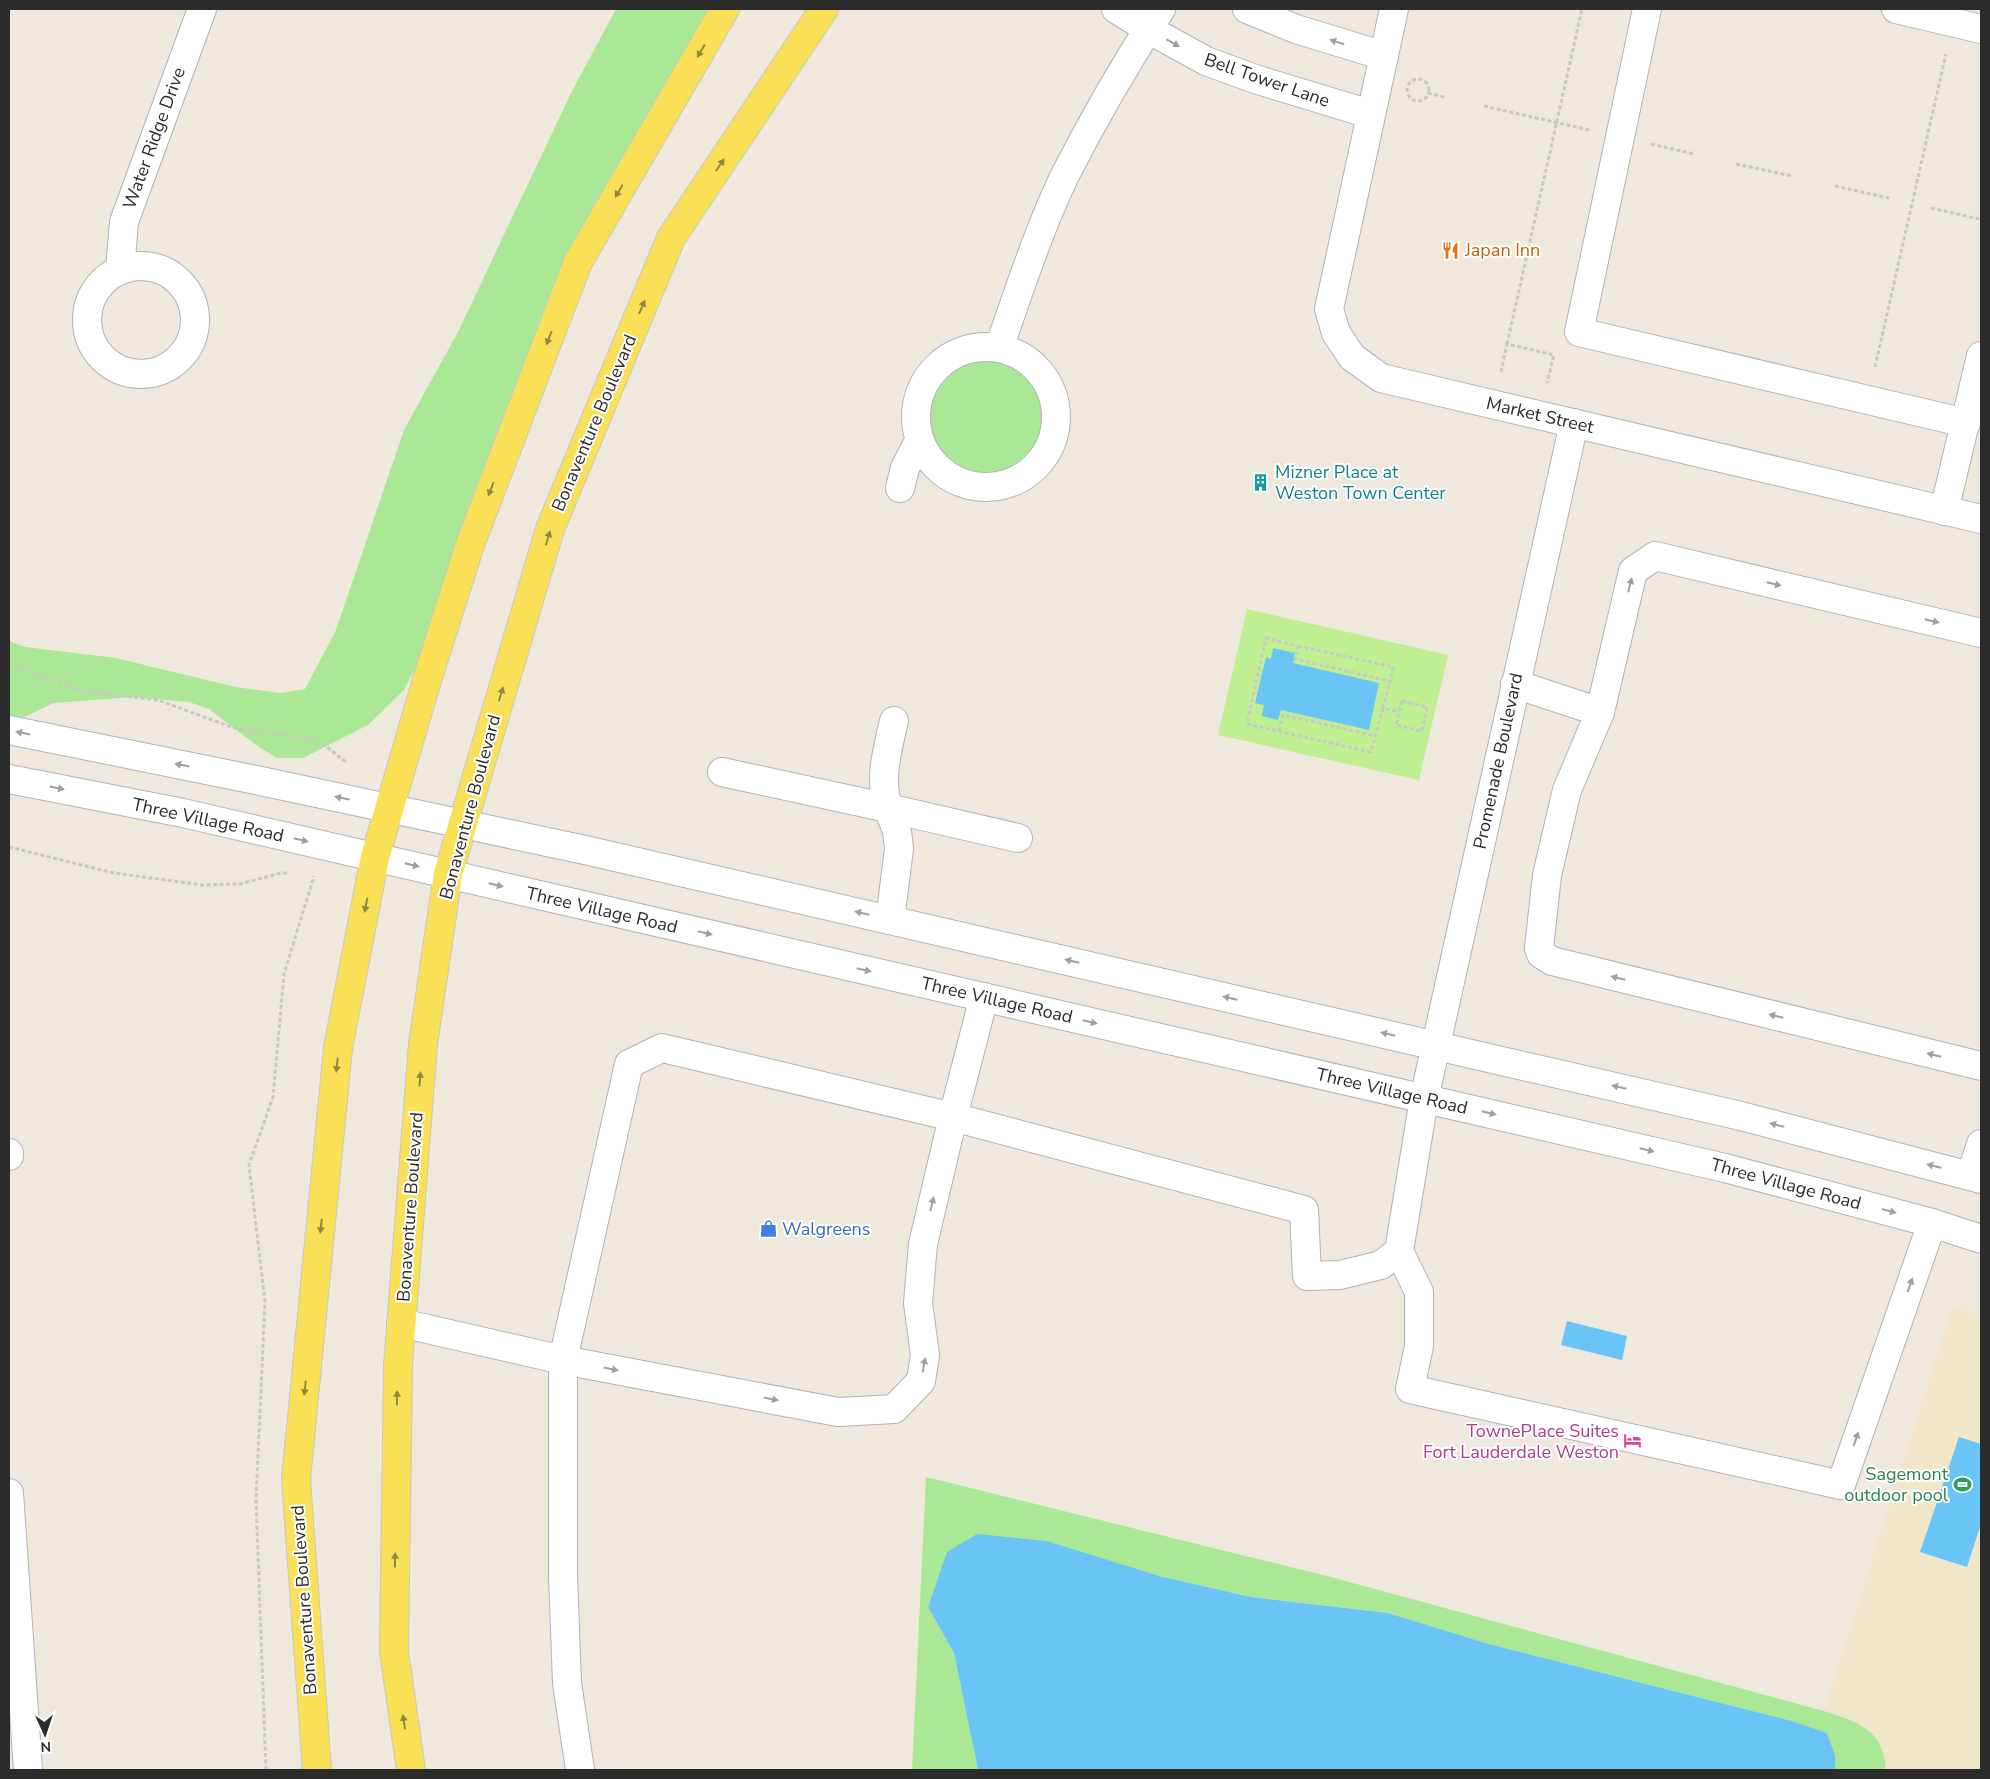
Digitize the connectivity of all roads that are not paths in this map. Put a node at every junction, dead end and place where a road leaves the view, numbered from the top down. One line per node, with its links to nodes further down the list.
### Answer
1 (202, 9): 13 (street, Water Ridge Drive)
2 (725, 9): 29 (main road, Bonaventure Boulevard, one-way to 29)
3 (824, 9): 31 (main road, Bonaventure Boulevard, one-way to 3)
4 (1116, 9): 9 (street, Bell Tower Lane)
5 (1247, 9): 11 (street, one-way to 5)
6 (1394, 9): 11 (street)
7 (1647, 9): 17 (street)
8 (1896, 9): 10 (street)
9 (1155, 19): 12 (street, Bell Tower Lane, one-way to 12); 14 (street)
10 (1967, 21)
11 (1384, 56): 12 (street)
12 (1370, 114): 16 (street, Market Street)
13 (120, 270)
14 (999, 348): 18 (street); 18 (street)
15 (1981, 356): 17 (street)
16 (1574, 424): 20 (street, Market Street); 23 (street, Promenade Boulevard)
17 (1966, 424): 20 (street)
18 (919, 441): 19 (street)
19 (900, 488)
20 (1944, 511): 21 (street, Market Street)
21 (1981, 519)
22 (1981, 633): 24 (street, one-way to 22)
23 (1515, 684): 24 (street); 37 (street, Promenade Boulevard)
24 (1600, 712): 38 (street, one-way to 24)
25 (894, 721): 30 (street)
26 (9, 730): 29 (street, one-way to 26)
27 (722, 772): 30 (street)
28 (9, 779): 33 (street, Three Village Road, one-way to 33)
29 (389, 808): 31 (street); 33 (main road, Bonaventure Boulevard)
30 (888, 808): 32 (street); 35 (street)
31 (463, 824): 34 (main road, Bonaventure Boulevard); 35 (street, one-way to 31)
32 (1018, 838)
33 (375, 857): 34 (street, Three Village Road, one-way to 34); 50 (main road, Bonaventure Boulevard, one-way to 50)
34 (448, 874): 36 (street, Three Village Road, one-way to 36); 46 (main road, Bonaventure Boulevard, one-way to 34)
35 (890, 920): 37 (street, one-way to 35)
36 (984, 997): 39 (street, Three Village Road, one-way to 39); 40 (street)
37 (1436, 1045): 39 (street, Promenade Boulevard); 42 (street, one-way to 37)
38 (1981, 1066)
39 (1424, 1099): 43 (street, Three Village Road, one-way to 43); 45 (street, Promenade Boulevard)
40 (953, 1117): 45 (street); 47 (street); 47 (street, one-way to 40)
41 (1981, 1144): 42 (street)
42 (1976, 1177)
43 (1932, 1223): 44 (street, Three Village Road); 45 (street, one-way to 43)
44 (1981, 1239)
45 (1399, 1251)
46 (402, 1323): 47 (street); 51 (main road, Bonaventure Boulevard, one-way to 46)
47 (563, 1360): 52 (street)
48 (9, 1493): 49 (street)
49 (28, 1770)
50 (317, 1770)
51 (410, 1770)
52 (580, 1770)

